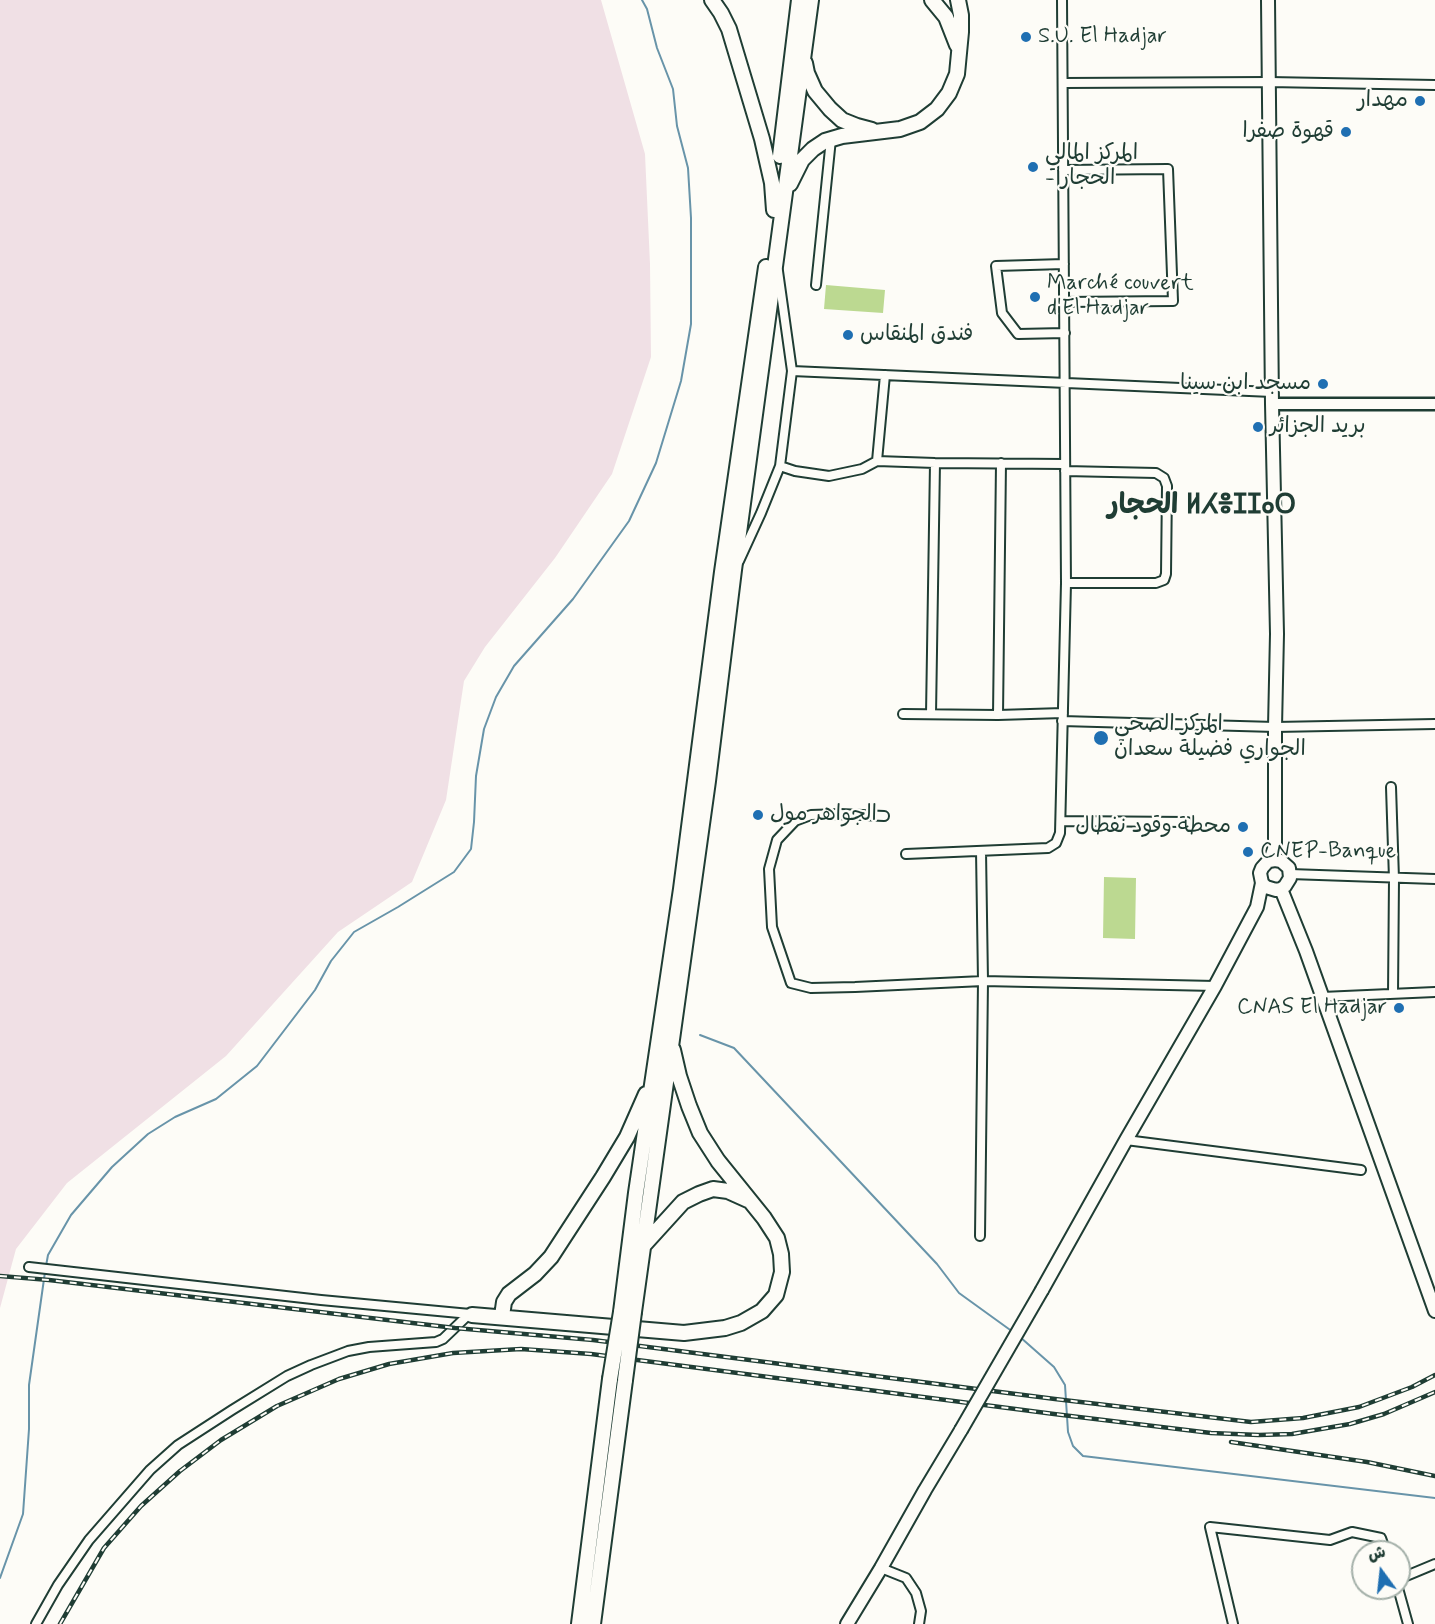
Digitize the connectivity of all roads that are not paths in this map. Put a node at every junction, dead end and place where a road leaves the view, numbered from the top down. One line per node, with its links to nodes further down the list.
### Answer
1 (712, 0): 11 (highway)
2 (725, 0): 11 (highway)
3 (799, 0): 20 (highway)
4 (811, 0): 12 (highway)
5 (932, 0): 13 (highway)
6 (958, 0): 10 (highway)
7 (966, 0): 10 (highway)
8 (1062, 0): 15 (street)
9 (1268, 0): 14 (main road)
10 (961, 15): 13 (highway)
11 (729, 29): 20 (highway)
12 (804, 53): 17 (highway); 20 (highway)
13 (959, 53): 17 (highway)
14 (1269, 82): 15 (street); 16 (street); 29 (main road)
15 (1063, 83): 19 (street)
16 (1435, 85)
17 (880, 131): 18 (highway)
18 (831, 139): 20 (highway); 23 (street)
19 (1064, 170): 22 (street); 24 (street)
20 (779, 205): 21 (highway); 63 (highway)
21 (776, 256): 26 (street); 36 (highway)
22 (1064, 264): 24 (street); 25 (street)
23 (816, 285)
24 (1064, 302): 25 (street)
25 (1065, 333): 28 (street)
26 (792, 371): 27 (street); 34 (street)
27 (885, 375): 28 (street); 31 (street)
28 (1065, 382): 29 (street); 35 (street)
29 (1272, 398): 30 (main road); 43 (main road)
30 (1435, 404)
31 (877, 461): 32 (street); 34 (street)
32 (935, 463): 33 (street); 39 (street)
33 (1001, 463): 35 (street); 40 (street)
34 (780, 466): 36 (street)
35 (1065, 467): 37 (street); 37 (street)
36 (734, 570): 62 (highway)
37 (1066, 583): 41 (street)
38 (903, 714): 39 (street)
39 (931, 714): 40 (street)
40 (998, 715): 41 (street)
41 (1063, 717): 43 (street); 46 (street)
42 (1435, 724): 43 (street)
43 (1275, 727): 50 (main road)
44 (1391, 787): 52 (street)
45 (884, 816): 57 (street)
46 (1061, 821): 47 (street); 48 (street)
47 (1187, 822)
48 (981, 851): 49 (street); 57 (street)
49 (906, 854)
50 (1275, 861): 51 (main road); 54 (main road)
51 (1290, 874): 52 (street); 55 (main road)
52 (1394, 879): 53 (street); 60 (street)
53 (1435, 879)
54 (1262, 883): 55 (main road); 56 (main road)
55 (1278, 889): 56 (main road); 61 (main road)
56 (1257, 906): 58 (main road)
57 (983, 981): 58 (street); 67 (street)
58 (1215, 986): 64 (main road)
59 (1435, 992): 60 (street)
60 (1393, 994): 61 (street)
61 (1322, 997): 70 (main road)
62 (671, 1042): 66 (highway); 68 (highway)
63 (654, 1075): 71 (highway); 73 (highway)
64 (1126, 1140): 65 (street); 76 (main road, bridge)
65 (1361, 1170)
66 (750, 1201): 68 (highway); 73 (highway)
67 (980, 1236)
68 (643, 1246): 71 (highway)
69 (29, 1267): 72 (street)
70 (1435, 1311)
71 (627, 1312): 80 (highway, bridge); 81 (highway, bridge)
72 (472, 1315): 73 (highway); 79 (street)
73 (502, 1316)
74 (1382, 1540): 84 (street)
75 (1435, 1564): 77 (street)
76 (881, 1568): 82 (main road); 83 (street)
77 (1411, 1574)
78 (1401, 1600): 85 (street)
79 (36, 1624)
80 (579, 1624)
81 (593, 1624)
82 (847, 1624)
83 (919, 1624)
84 (1233, 1624)
85 (1408, 1624)

